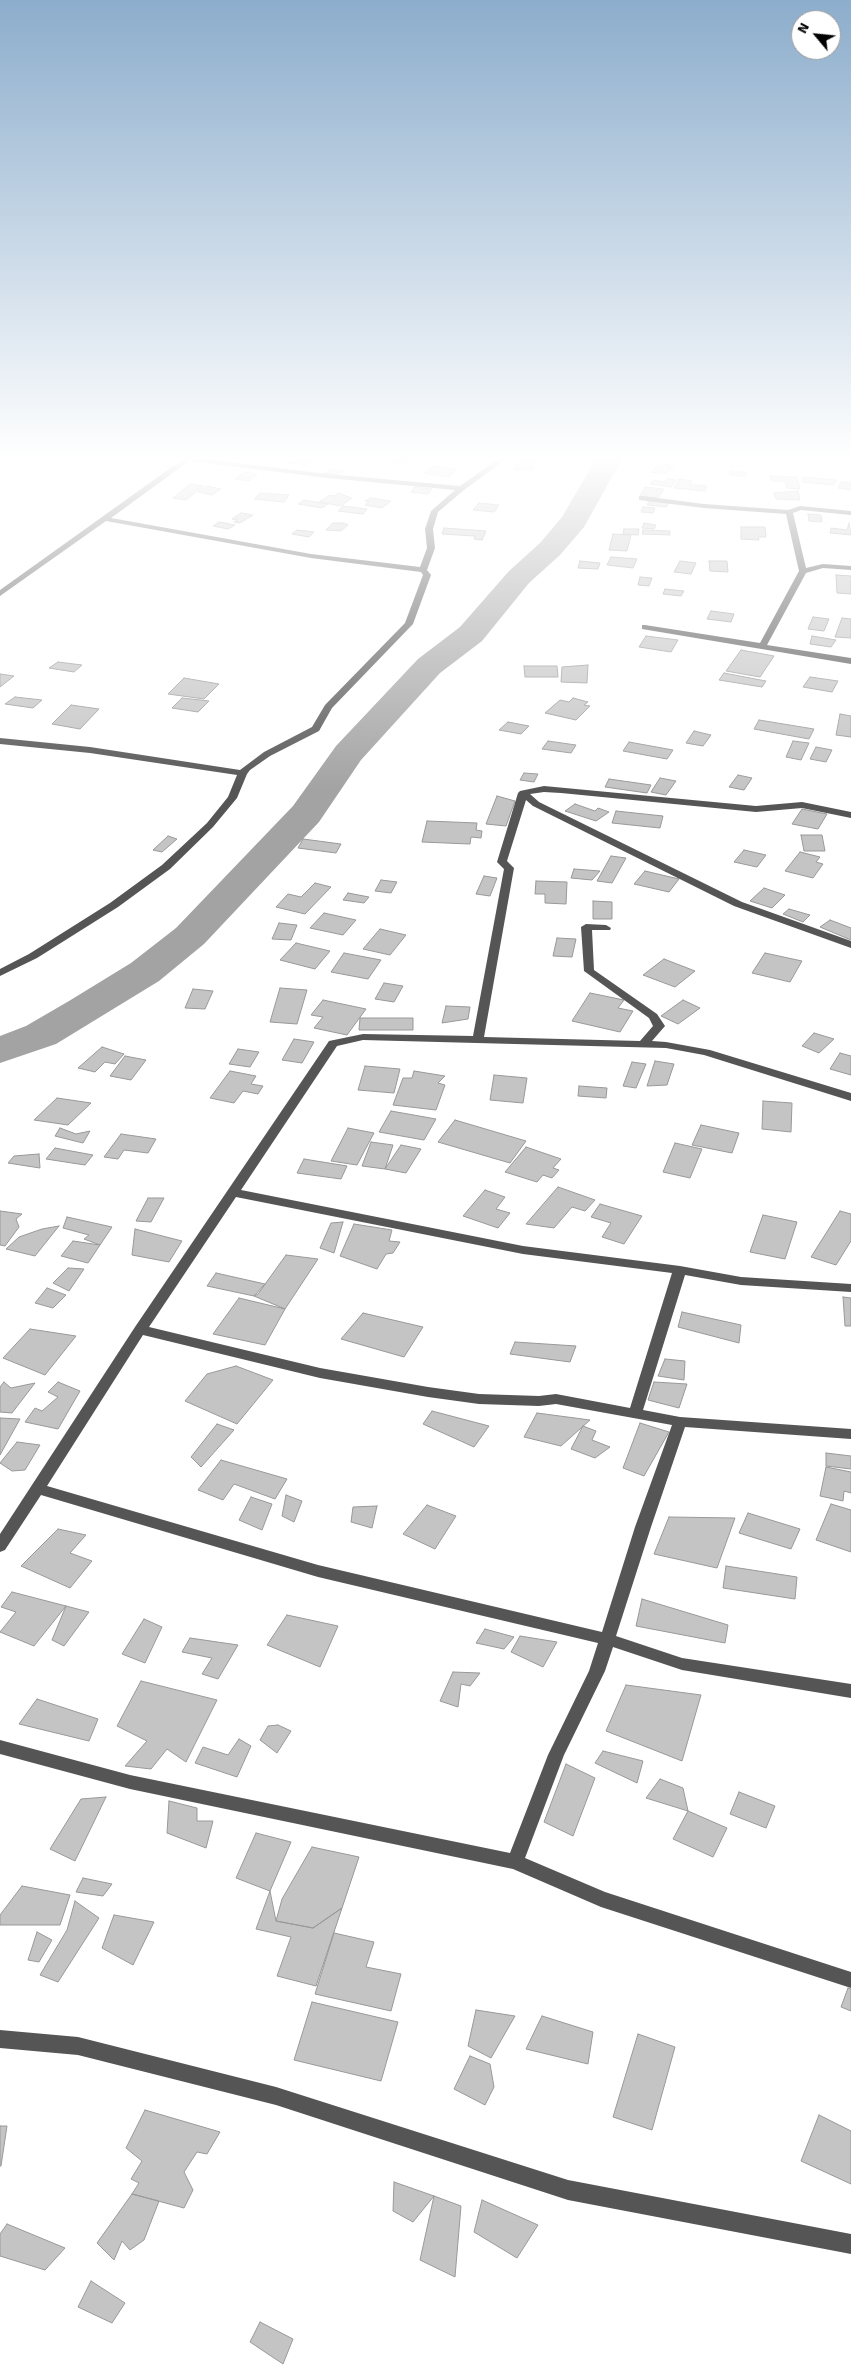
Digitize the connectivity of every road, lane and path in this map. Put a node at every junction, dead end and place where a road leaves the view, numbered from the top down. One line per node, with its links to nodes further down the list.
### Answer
1 (34, 569): 6 (street)
2 (419, 569): 4 (street)
3 (809, 569): 5 (street)
4 (424, 570): 11 (street)
5 (803, 571): 8 (street)
6 (0, 594)
7 (645, 627): 8 (street)
8 (762, 647): 9 (street)
9 (851, 661)
10 (0, 741): 11 (street)
11 (242, 773): 16 (street)
12 (523, 793): 13 (street); 15 (street); 17 (street)
13 (851, 815)
14 (606, 928): 18 (street)
15 (851, 945)
16 (0, 973)
17 (478, 1041): 18 (street); 20 (street)
18 (643, 1045): 19 (street)
19 (851, 1097)
20 (232, 1192): 21 (street); 23 (street)
21 (680, 1270): 22 (street); 24 (street)
22 (851, 1288)
23 (140, 1330): 24 (street); 27 (street)
24 (635, 1413): 25 (street)
25 (680, 1422): 26 (street); 29 (street)
26 (851, 1434)
27 (37, 1488): 28 (street); 29 (street)
28 (0, 1546)
29 (606, 1639): 30 (street); 32 (street)
30 (851, 1691)
31 (0, 1747): 32 (street)
32 (515, 1862): 33 (street)
33 (851, 1980)
34 (0, 2039): 35 (street)
35 (851, 2244)

